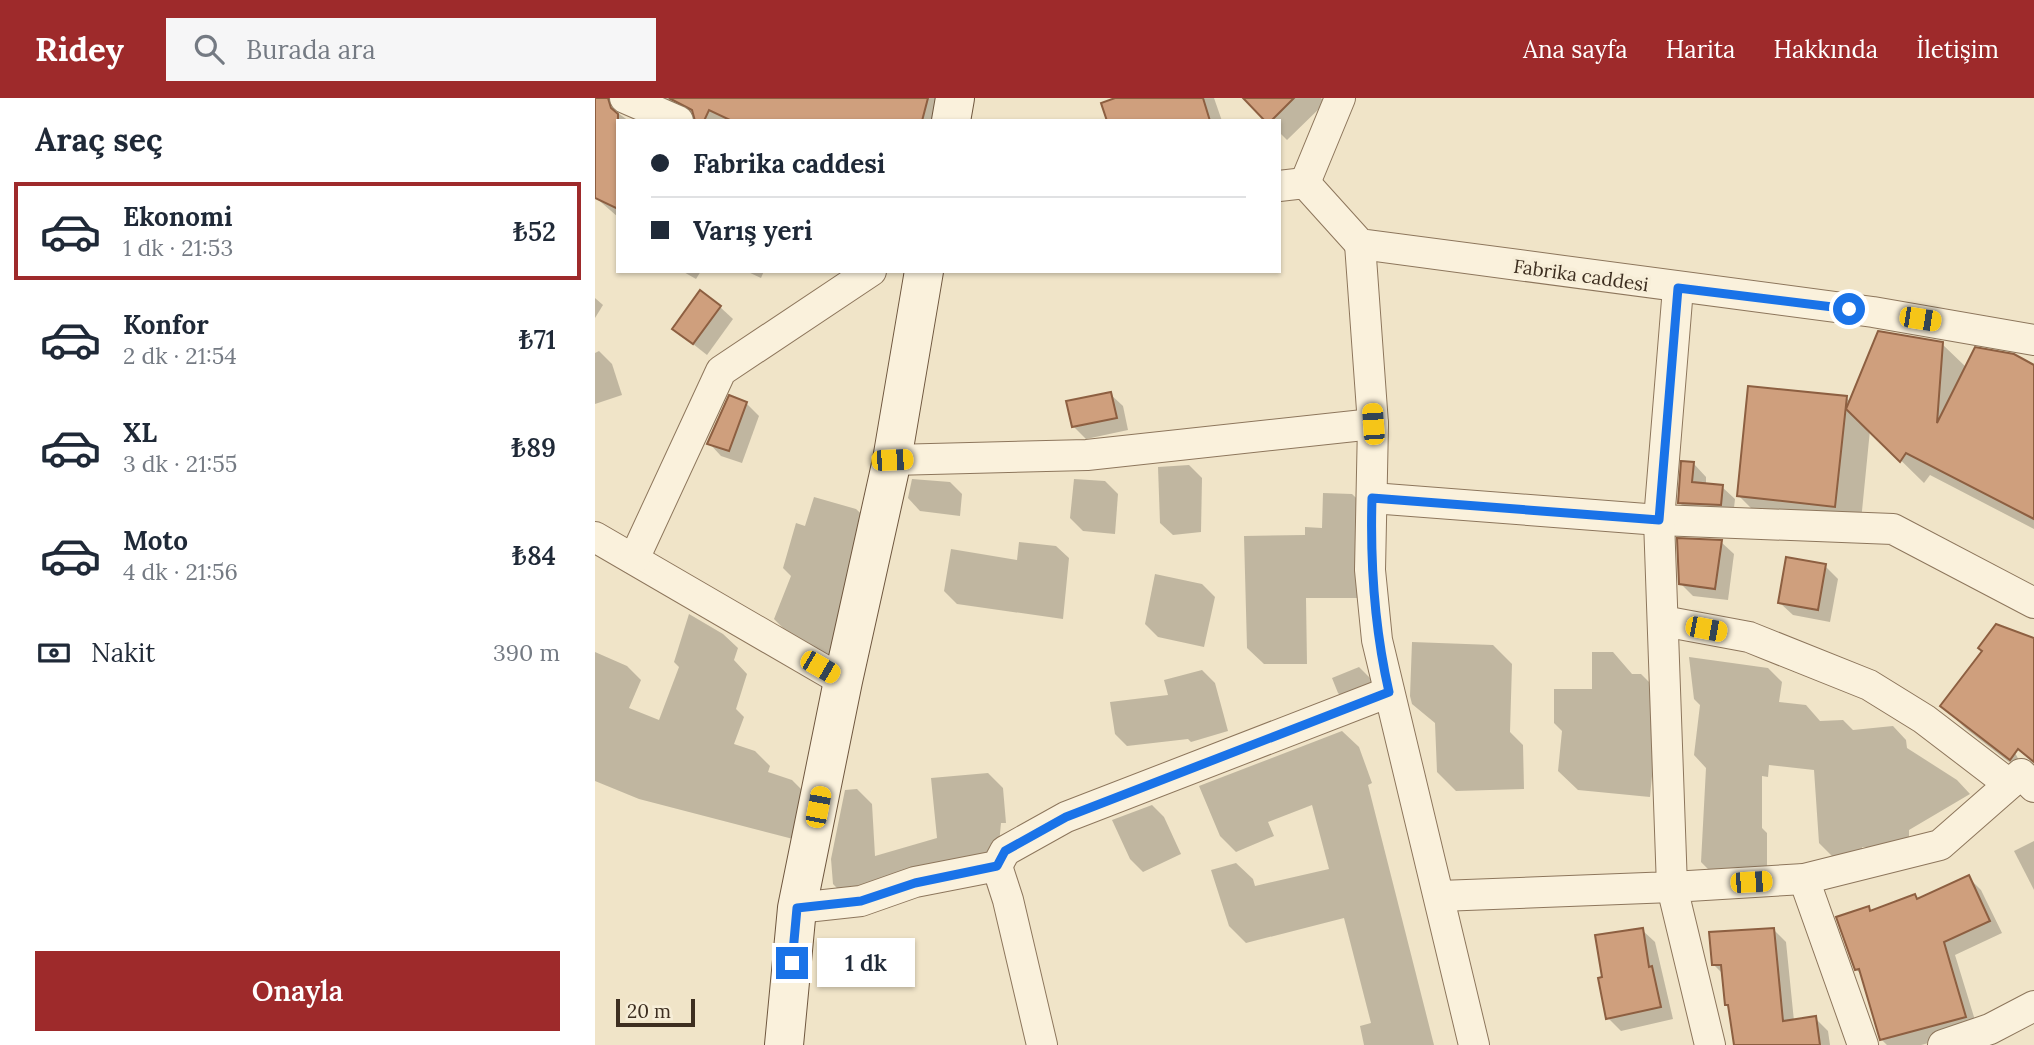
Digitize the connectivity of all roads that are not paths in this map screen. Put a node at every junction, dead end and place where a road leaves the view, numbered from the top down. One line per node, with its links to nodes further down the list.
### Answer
1 (625, 98): 4 (street)
2 (955, 98): 5 (street)
3 (1340, 98): 6 (street)
4 (673, 119)
5 (951, 119)
6 (1292, 184): 7 (street)
7 (1360, 244): 10 (street, Fabrika caddesi); 12 (street)
8 (868, 273): 17 (street)
9 (924, 273): 13 (street)
10 (1678, 288): 11 (street, Fabrika caddesi); 15 (street)
11 (2034, 340)
12 (1373, 424): 13 (street); 14 (street)
13 (892, 460): 20 (street)
14 (1372, 498): 15 (street); 21 (street)
15 (1659, 520): 18 (street); 19 (street)
16 (595, 537): 17 (street)
17 (633, 559): 20 (street)
18 (2034, 603)
19 (1663, 621): 22 (street); 25 (street)
20 (843, 681): 27 (street)
21 (1389, 692): 23 (street); 26 (street)
22 (2025, 776): 24 (street)
23 (997, 866): 27 (street); 31 (street)
24 (1804, 879): 25 (street); 34 (street)
25 (1672, 887): 26 (street); 33 (street)
26 (1440, 896): 32 (street)
27 (797, 908): 30 (street)
28 (2034, 1006): 29 (street)
29 (1997, 1037): 35 (street)
30 (785, 1045)
31 (1042, 1045)
32 (1473, 1045)
33 (1710, 1045)
34 (1863, 1045)
35 (1943, 1045)

